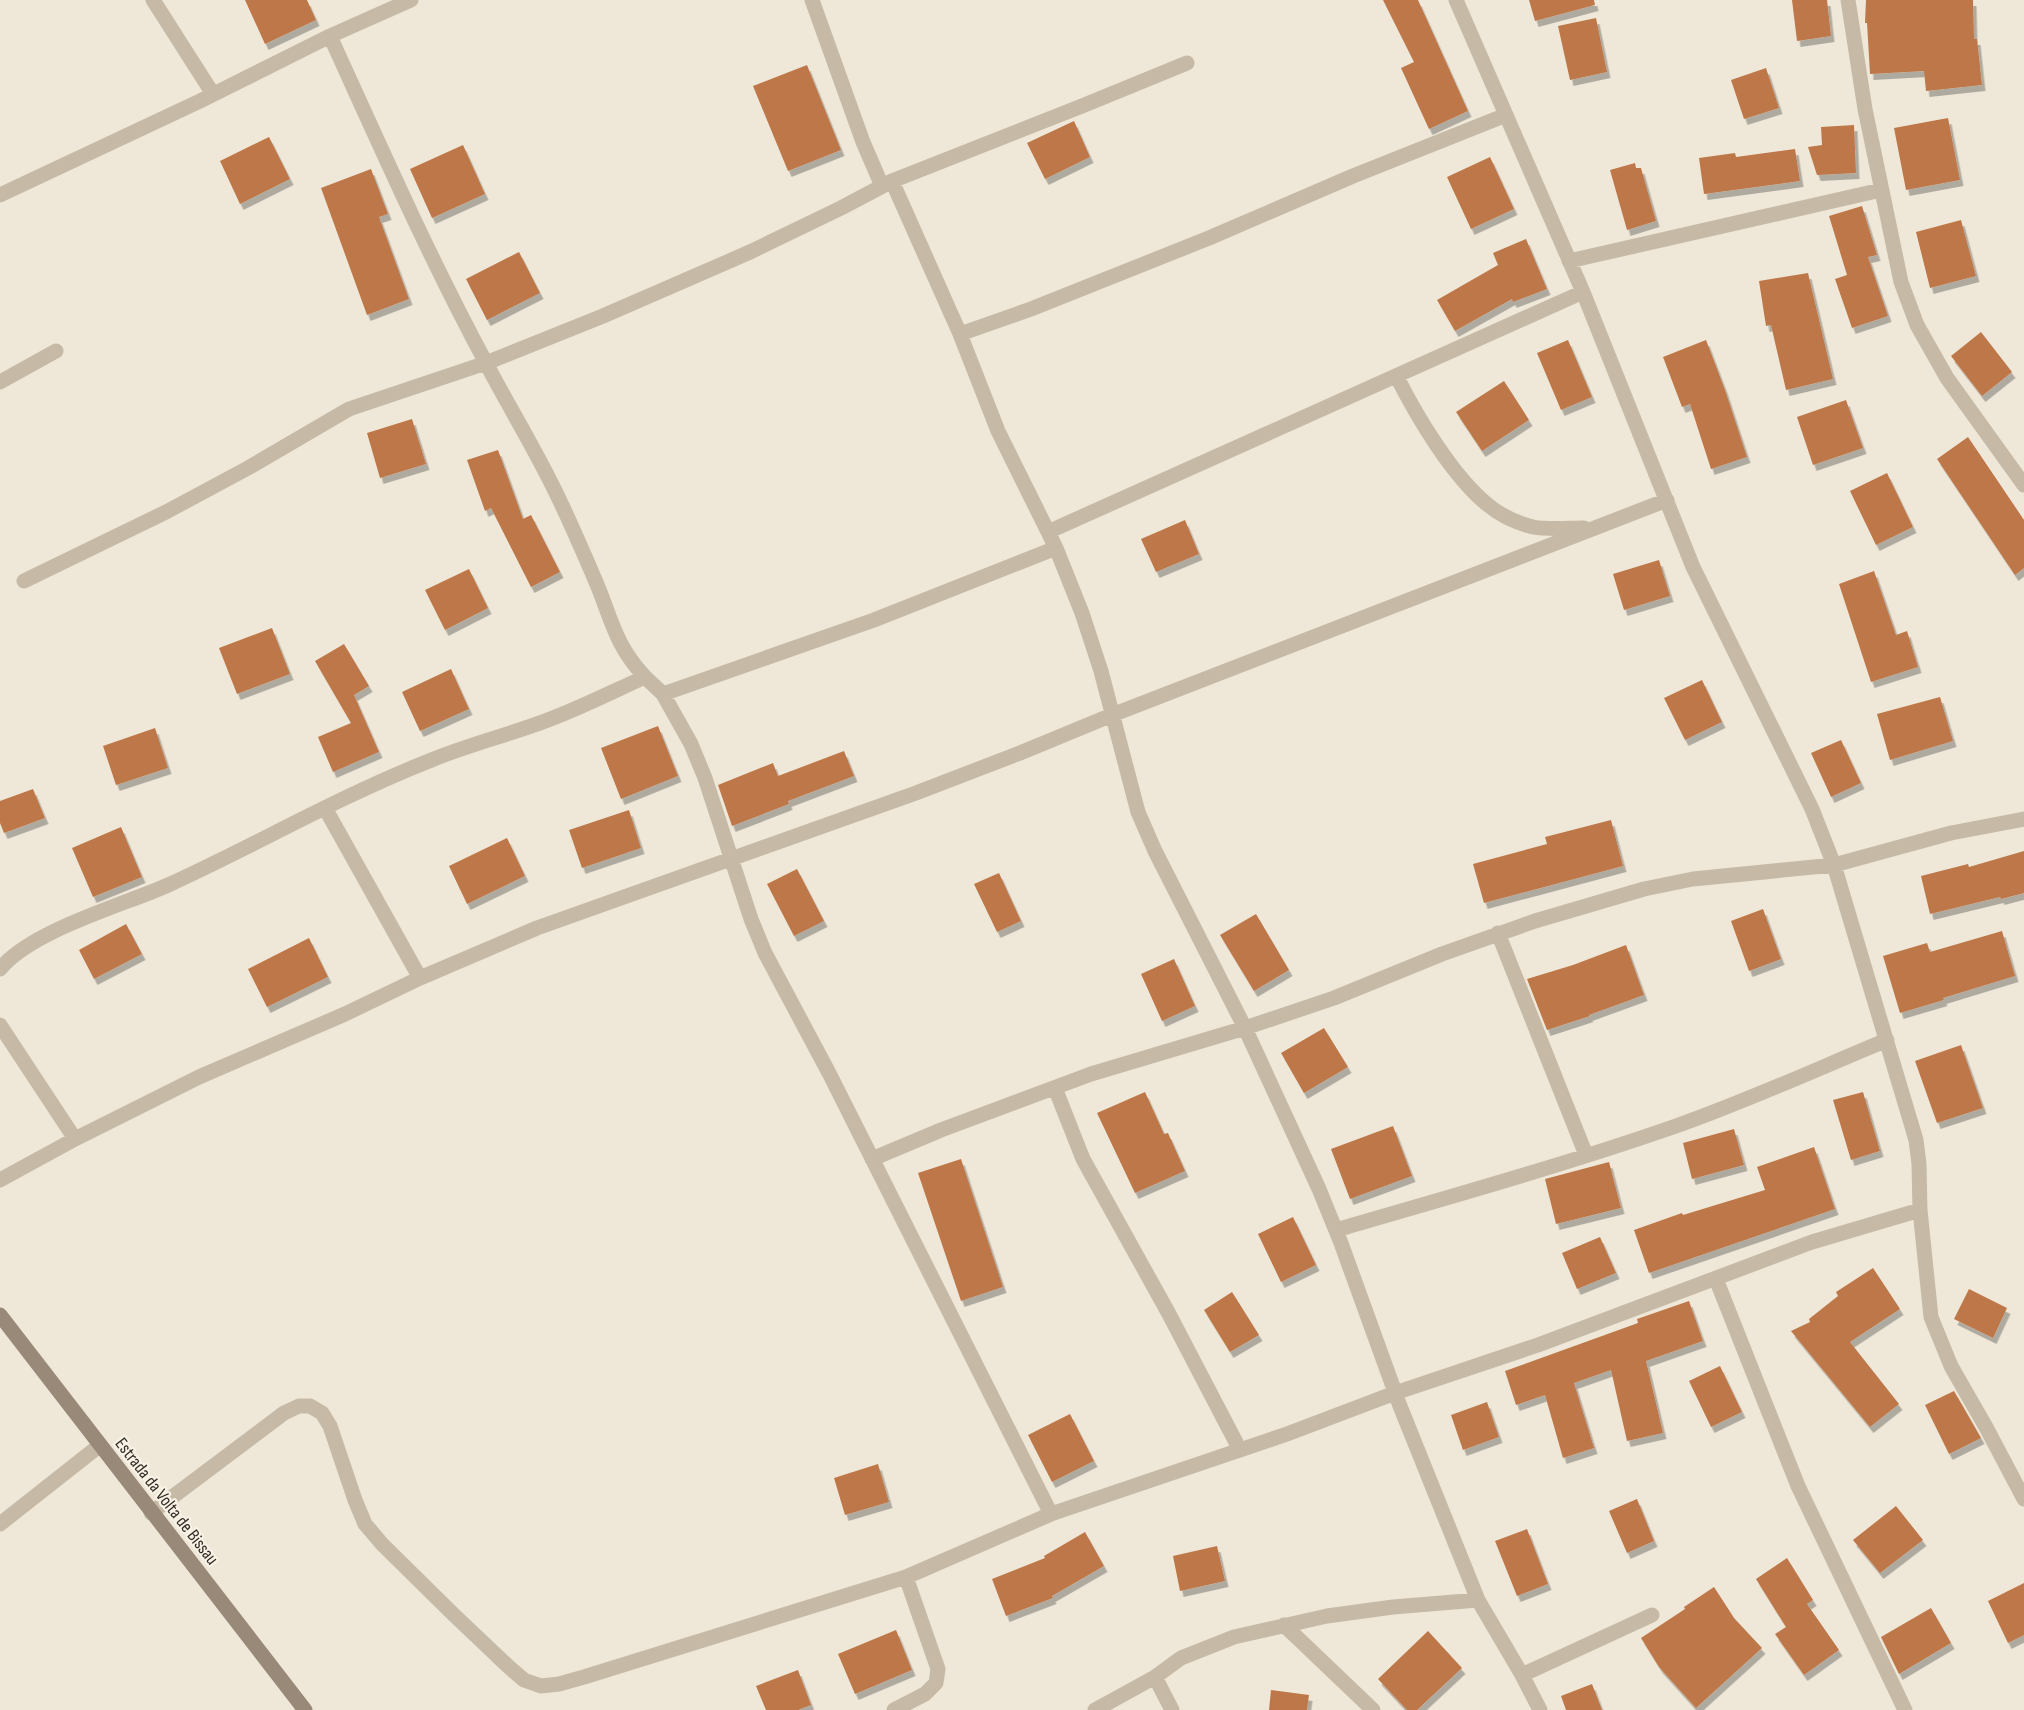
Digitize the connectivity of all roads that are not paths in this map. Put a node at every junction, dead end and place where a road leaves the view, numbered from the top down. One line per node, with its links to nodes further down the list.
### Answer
1 (153, 0): 8 (street)
2 (411, 0): 6 (street)
3 (812, 0): 10 (street)
4 (1456, 0): 9 (street)
5 (1848, 0): 11 (street)
6 (330, 36): 8 (street); 17 (street)
7 (1187, 63): 10 (street)
8 (213, 94): 12 (street)
9 (1506, 115): 13 (street); 15 (street)
10 (887, 183): 15 (street); 17 (street)
11 (1881, 190): 13 (street); 20 (street)
12 (0, 195)
13 (1569, 261): 14 (street)
14 (1583, 292): 18 (street); 21 (street)
15 (960, 334): 23 (street)
16 (56, 351): 19 (street)
17 (486, 363): 25 (street); 26 (street)
18 (1397, 377): 22 (street); 23 (street)
19 (0, 382)
20 (2024, 485)
21 (1667, 501): 22 (street); 32 (street)
22 (1593, 528): 28 (street)
23 (1050, 531): 24 (street)
24 (1056, 548): 27 (street); 28 (street)
25 (24, 581)
26 (645, 677): 27 (street); 29 (street)
27 (663, 694): 31 (street)
28 (1112, 715): 31 (street); 37 (street)
29 (325, 808): 34 (street); 35 (street)
30 (2024, 819): 32 (street)
31 (732, 860): 35 (street); 42 (street)
32 (1834, 865): 33 (street); 38 (street)
33 (1498, 933): 37 (street); 41 (street)
34 (0, 969)
35 (420, 978): 40 (street)
36 (0, 1025): 40 (street)
37 (1245, 1028): 39 (street); 45 (street)
38 (1887, 1040): 41 (street); 44 (street)
39 (1055, 1088): 42 (street); 50 (street)
40 (75, 1139): 43 (street)
41 (1586, 1155): 45 (street)
42 (872, 1159): 53 (street)
43 (0, 1180)
44 (1920, 1209): 46 (street); 51 (street)
45 (1335, 1230): 48 (street)
46 (1716, 1279): 48 (street); 67 (street)
47 (0, 1315): 49 (main road, Estrada da Volta de Bissau)
48 (1395, 1393): 50 (street); 56 (street)
49 (99, 1446): 52 (main road, Estrada da Volta de Bissau); 54 (street)
50 (1240, 1450): 53 (street)
51 (2024, 1498)
52 (151, 1513): 55 (street); 61 (main road, Estrada da Volta de Bissau)
53 (1052, 1514): 55 (street)
54 (0, 1524)
55 (906, 1577): 62 (street)
56 (1478, 1600): 58 (street); 59 (street)
57 (1652, 1615): 59 (street)
58 (1284, 1625): 60 (street); 65 (street)
59 (1522, 1675): 66 (street)
60 (1155, 1677): 63 (street); 64 (street)
61 (304, 1710)
62 (894, 1710)
63 (1095, 1710)
64 (1172, 1710)
65 (1373, 1710)
66 (1540, 1710)
67 (1905, 1710)

